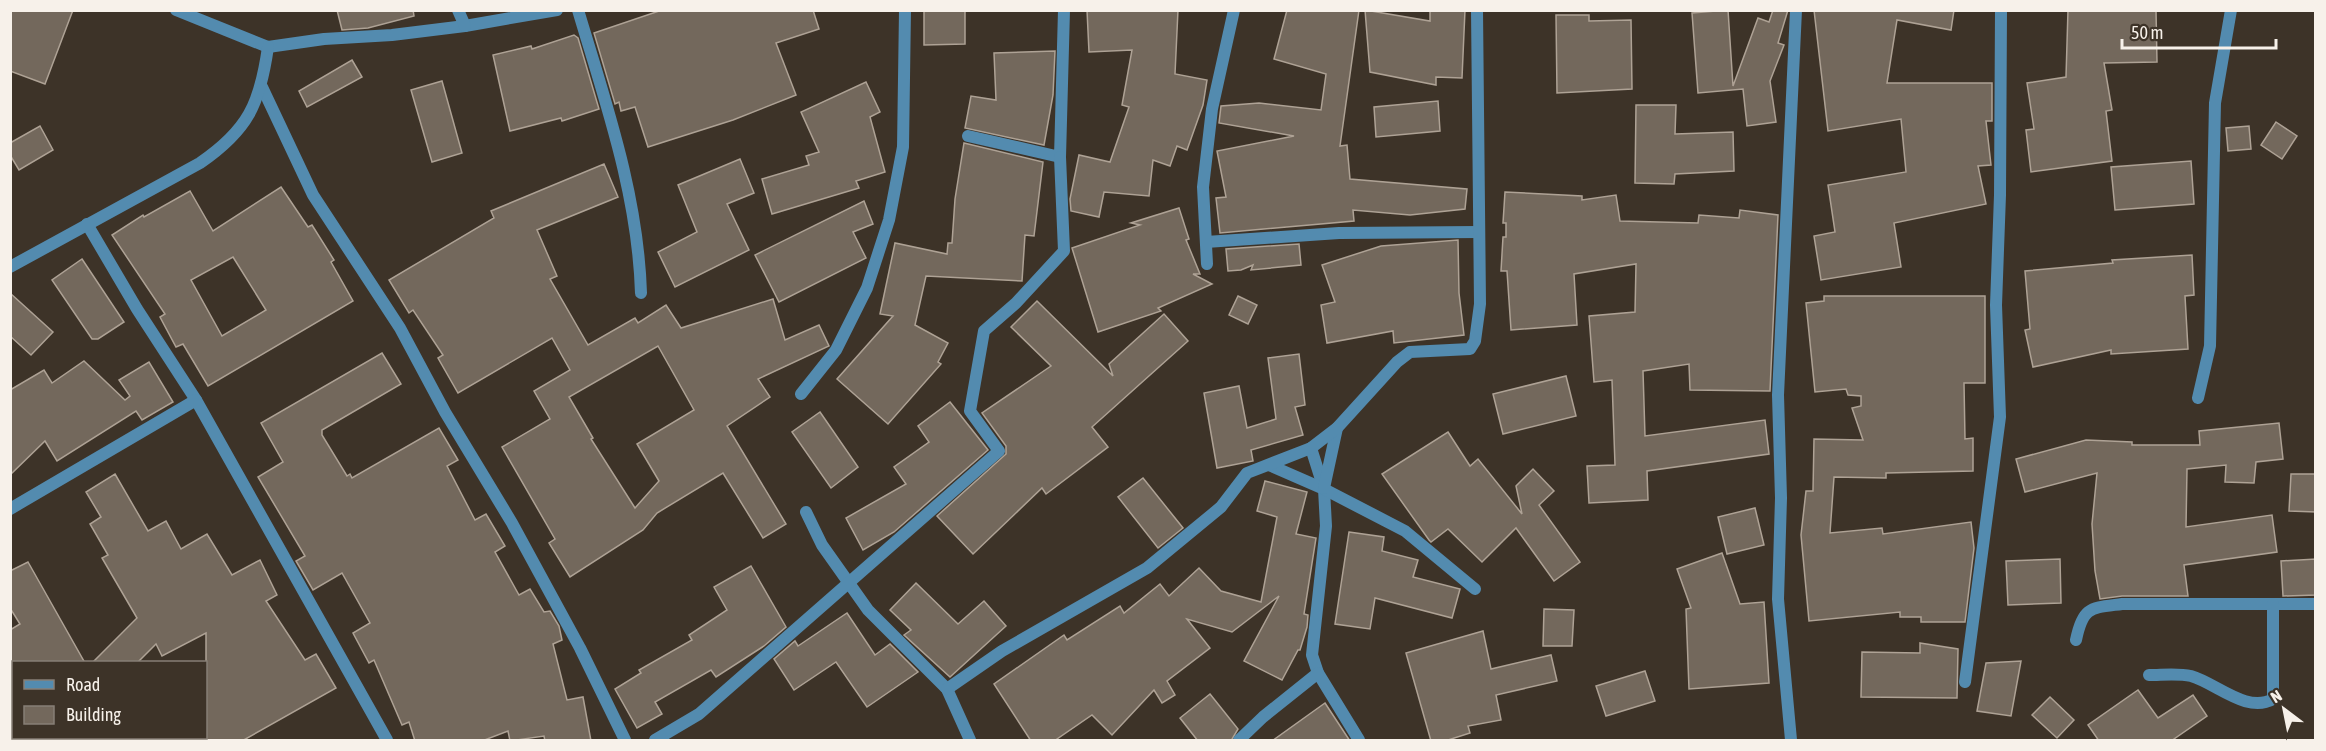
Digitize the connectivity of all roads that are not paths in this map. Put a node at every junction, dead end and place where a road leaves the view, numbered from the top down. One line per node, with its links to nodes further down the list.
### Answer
1 (176, 10): 13 (street)
2 (458, 10): 12 (street)
3 (557, 10): 12 (street)
4 (578, 10): 22 (street)
5 (905, 10): 23 (street)
6 (1064, 10): 16 (street)
7 (1234, 10): 19 (street)
8 (1477, 10): 18 (street)
9 (1796, 10): 47 (street)
10 (2001, 10): 39 (street)
11 (2231, 10): 24 (street)
12 (465, 26): 13 (street)
13 (268, 47): 14 (street)
14 (262, 87): 17 (street); 42 (street)
15 (968, 136): 16 (street)
16 (1060, 157): 32 (street)
17 (87, 224): 21 (street); 25 (street)
18 (1479, 232): 19 (street); 26 (street)
19 (1206, 242): 20 (street)
20 (1207, 264)
21 (10, 267)
22 (641, 293)
23 (801, 394)
24 (2198, 399)
25 (196, 400): 30 (street); 41 (street)
26 (1337, 428): 27 (street); 29 (street)
27 (1311, 448): 28 (street); 29 (street)
28 (1269, 465): 29 (street); 40 (street)
29 (1324, 489): 33 (street); 37 (street)
30 (10, 509)
31 (806, 512): 32 (street)
32 (849, 583): 40 (street); 43 (street)
33 (1475, 589)
34 (2273, 604): 35 (street); 36 (street); 38 (street)
35 (2316, 604)
36 (2076, 639)
37 (1318, 673): 45 (street); 46 (street)
38 (2149, 675)
39 (1965, 682)
40 (947, 689): 44 (street)
41 (387, 741)
42 (625, 741)
43 (655, 741)
44 (970, 741)
45 (1239, 741)
46 (1359, 741)
47 (1791, 741)

